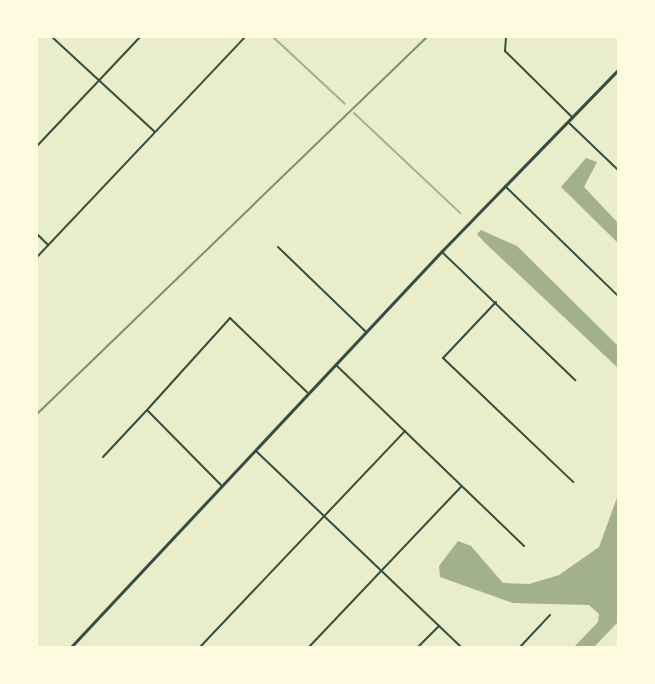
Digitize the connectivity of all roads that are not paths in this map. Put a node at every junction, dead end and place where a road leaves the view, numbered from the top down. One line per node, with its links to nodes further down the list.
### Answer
1 (52, 37): 6 (street)
2 (140, 37): 6 (street)
3 (245, 37): 9 (street)
4 (506, 37): 7 (street)
5 (618, 70): 7 (main road)
6 (99, 80): 9 (street); 10 (street)
7 (572, 117): 8 (main road)
8 (568, 121): 11 (street); 12 (main road)
9 (155, 133): 14 (street)
10 (37, 146)
11 (618, 170)
12 (505, 185): 16 (main road); 18 (street)
13 (37, 234): 14 (street)
14 (48, 245): 17 (street)
15 (278, 247): 20 (street)
16 (442, 251): 19 (street); 20 (main road)
17 (37, 257)
18 (618, 296)
19 (496, 303): 22 (street); 28 (street)
20 (366, 332): 21 (main road)
21 (335, 364): 23 (main road); 25 (street)
22 (575, 380)
23 (308, 393): 24 (street); 26 (main road)
24 (147, 410): 27 (street); 29 (street)
25 (405, 431): 30 (street); 31 (street)
26 (255, 450): 29 (main road); 31 (street)
27 (103, 457)
28 (573, 482)
29 (222, 485): 36 (main road)
30 (461, 486): 32 (street); 33 (street)
31 (325, 517): 33 (street); 37 (street)
32 (524, 546)
33 (382, 571): 35 (street); 38 (street)
34 (550, 615): 41 (street)
35 (439, 626): 39 (street); 40 (street)
36 (71, 647)
37 (201, 647)
38 (310, 647)
39 (418, 647)
40 (461, 647)
41 (520, 647)

